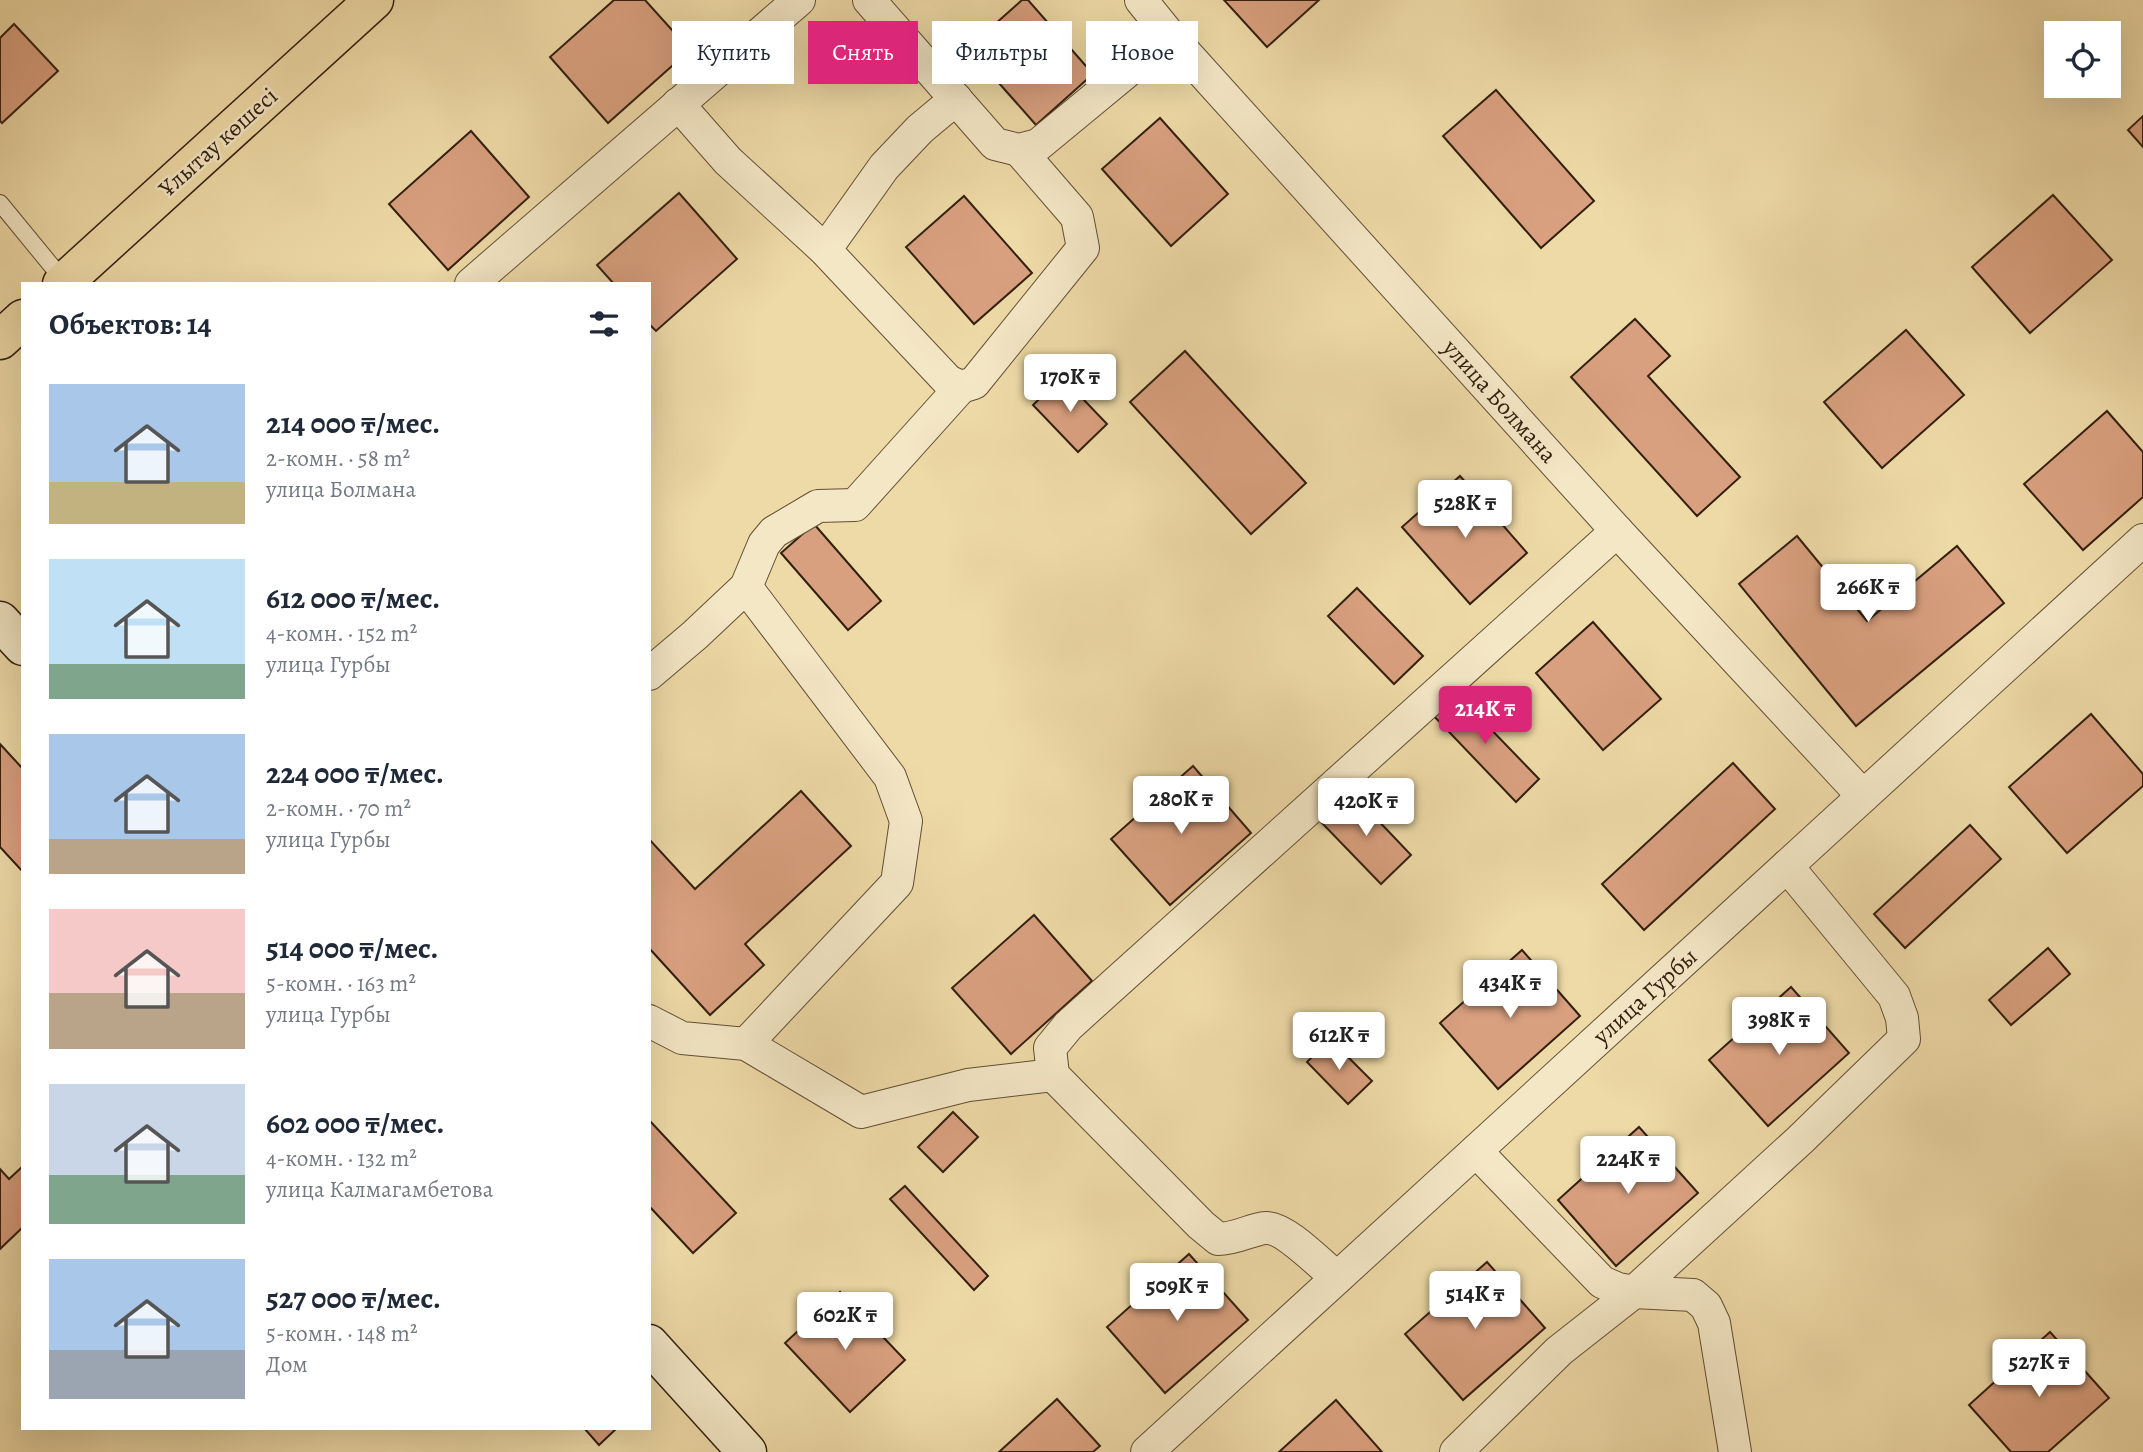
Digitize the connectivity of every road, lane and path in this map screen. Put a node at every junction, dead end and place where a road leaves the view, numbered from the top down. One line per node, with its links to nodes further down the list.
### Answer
1 (374, 0): 13 (main road, Ұлытау көшесі)
2 (799, 0): 9 (street)
3 (869, 0): 8 (street)
4 (1141, 0): 5 (street, улица Болмана)
5 (1158, 21)
6 (1198, 67): 18 (street, улица Болмана)
7 (1112, 84): 10 (street)
8 (956, 99): 10 (street); 12 (street)
9 (678, 104): 12 (street); 14 (street)
10 (1019, 150): 17 (street)
11 (0, 203): 13 (lane)
12 (825, 250): 17 (street)
13 (63, 282)
14 (473, 282)
15 (21, 321): 16 (main road)
16 (0, 340)
17 (961, 387): 20 (street)
18 (1616, 531): 24 (street, улица Болмана); 28 (street)
19 (2143, 540): 24 (street, улица Гурбы)
20 (746, 586): 23 (street); 27 (street)
21 (0, 621): 22 (street)
22 (21, 644)
23 (651, 672)
24 (1863, 796): 25 (street, улица Гурбы)
25 (1787, 866): 29 (street, улица Гурбы); 31 (street)
26 (651, 1022): 27 (street)
27 (746, 1044): 28 (street)
28 (1053, 1075): 30 (street)
29 (1476, 1151): 30 (street, улица Гурбы); 31 (street)
30 (1337, 1278): 34 (street, улица Гурбы)
31 (1634, 1292): 35 (street); 36 (street)
32 (651, 1346): 33 (street)
33 (747, 1452)
34 (1147, 1452)
35 (1456, 1452)
36 (1735, 1452)

